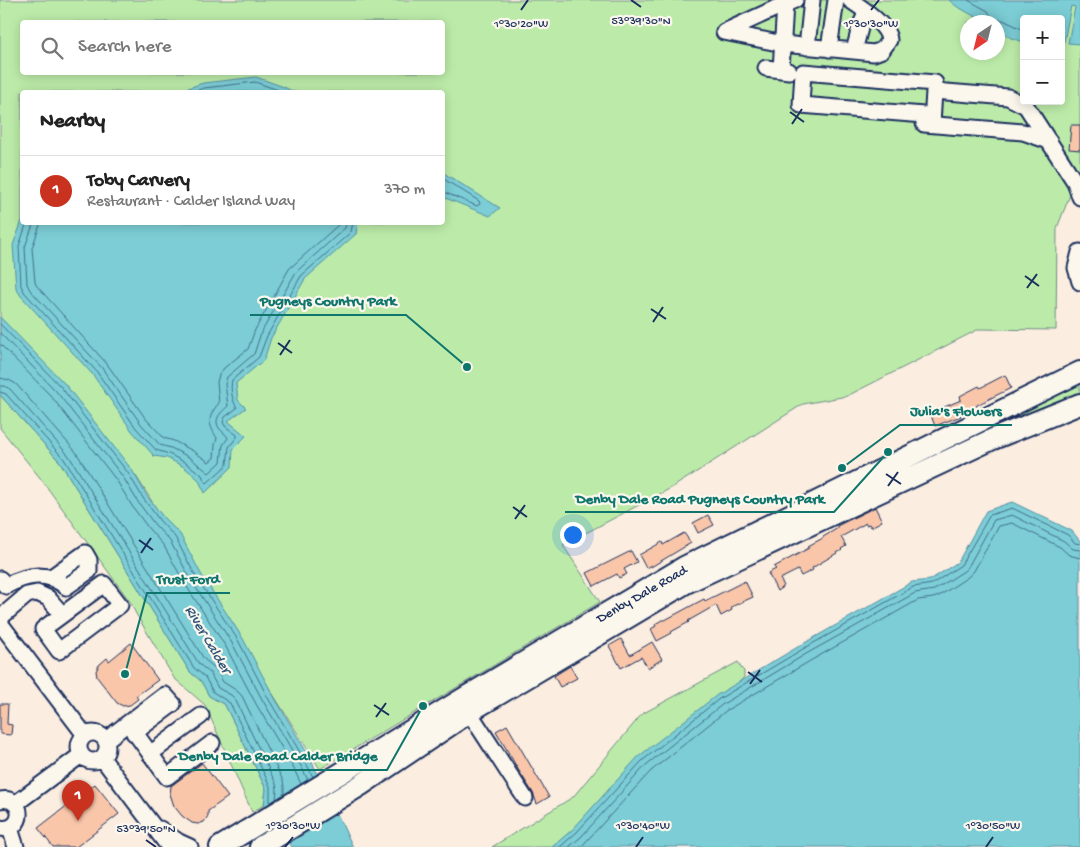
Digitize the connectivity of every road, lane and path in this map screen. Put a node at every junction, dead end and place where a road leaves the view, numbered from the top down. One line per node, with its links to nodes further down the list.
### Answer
1 (812, 0): 7 (street)
2 (836, 0): 8 (street)
3 (850, 0): 5 (street)
4 (790, 2): 6 (street); 6 (street)
5 (867, 12): 9 (street); 9 (street)
6 (783, 44): 7 (street); 11 (street)
7 (807, 47): 8 (street)
8 (829, 49): 9 (street)
9 (854, 51)
10 (766, 68): 11 (street)
11 (781, 70): 12 (street)
12 (803, 72): 13 (street); 14 (street)
13 (934, 91): 14 (street); 15 (street)
14 (932, 124): 15 (street)
15 (1049, 141): 16 (street)
16 (1080, 196)
17 (1080, 252): 18 (street)
18 (1080, 282)
19 (1080, 372): 43 (main road, Denby Dale Road)
20 (1080, 404): 26 (main road, Denby Dale Road)
21 (50, 578): 22 (street)
22 (0, 579)
23 (62, 614): 23 (street); 24 (street)
24 (0, 618)
25 (0, 623): 28 (street)
26 (469, 712): 34 (street); 39 (main road, Denby Dale Road)
27 (201, 716): 31 (street)
28 (85, 735): 29 (street); 32 (street)
29 (106, 740): 31 (street); 33 (street)
30 (212, 742): 31 (street)
31 (150, 754)
32 (81, 755): 33 (street); 36 (street)
33 (102, 758): 37 (street)
34 (525, 798)
35 (0, 800): 36 (street)
36 (16, 804): 38 (street)
37 (152, 825): 41 (street); 42 (street)
38 (5, 828): 40 (street)
39 (266, 843)
40 (16, 847)
41 (169, 847)
42 (190, 847)
43 (220, 847)

